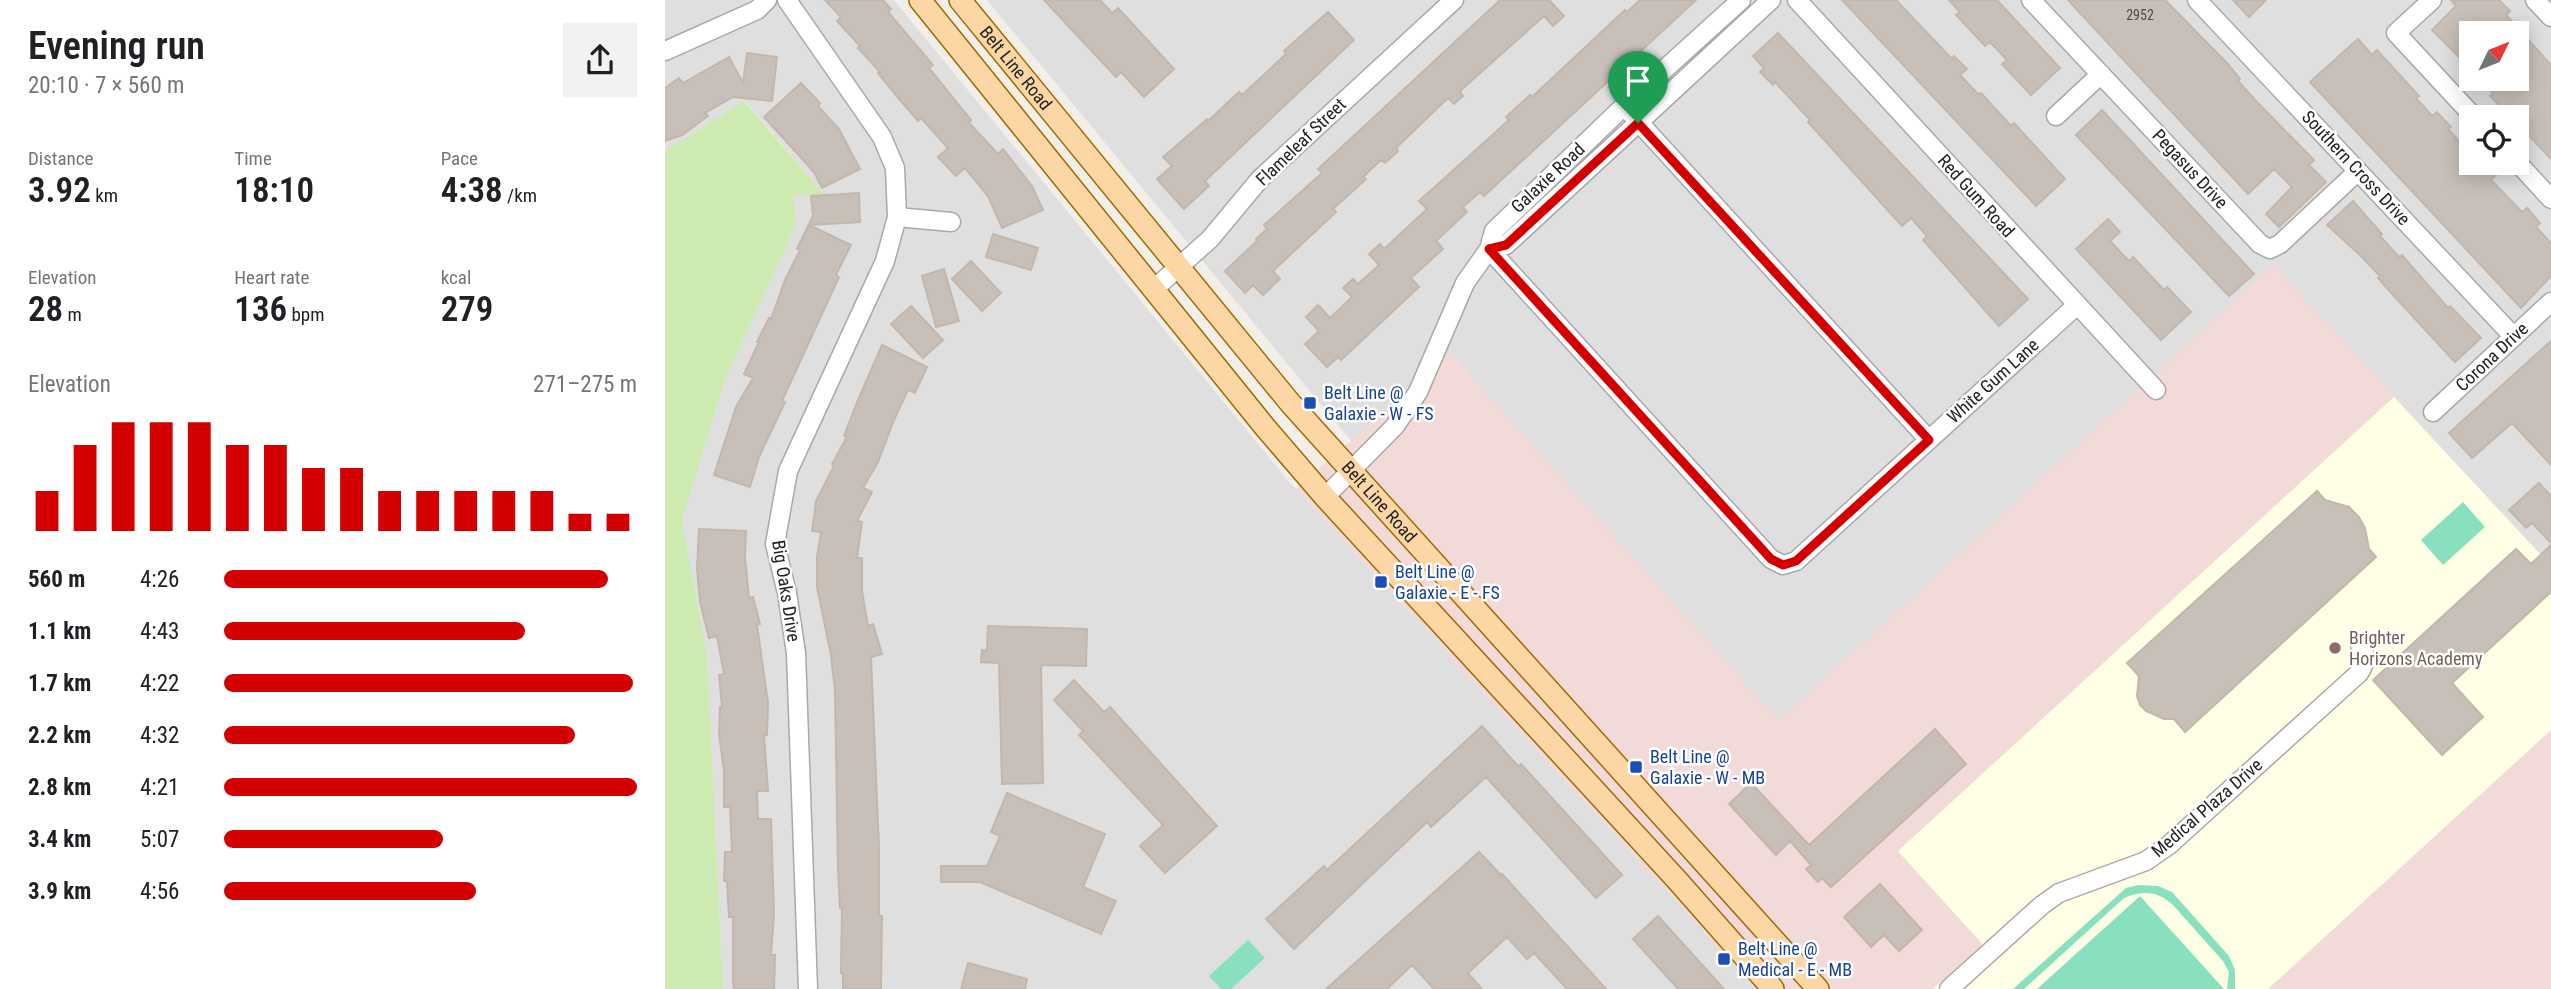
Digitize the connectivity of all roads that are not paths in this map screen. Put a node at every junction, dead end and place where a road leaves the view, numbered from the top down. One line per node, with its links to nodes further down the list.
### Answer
1 (767, 0): 14 (street)
2 (787, 0): 23 (street, Big Oaks Drive)
3 (920, 0): 27 (main road, Belt Line Road)
4 (960, 0): 26 (main road, Belt Line Road)
5 (1454, 0): 26 (street, Flameleaf Street)
6 (1741, 0): 17 (street, Galaxie Road)
7 (1771, 0): 19 (street, Galaxie Road)
8 (1797, 0): 29 (street, Red Gum Road)
9 (2031, 0): 15 (street, Pegasus Drive)
10 (2197, 0): 20 (street, Southern Cross Drive)
11 (2432, 0): 16 (street)
12 (2535, 0): 13 (street)
13 (2551, 17)
14 (665, 51)
15 (2101, 74): 18 (street); 20 (street, Pegasus Drive)
16 (2464, 105)
17 (1624, 106): 19 (street); 25 (street, Galaxie Road)
18 (2056, 116)
19 (1638, 123): 25 (street, Galaxie Road); 33 (street)
20 (2358, 171): 30 (street, Southern Cross Drive)
21 (2529, 175): 22 (street)
22 (2551, 199)
23 (897, 217): 24 (street); 39 (street, Big Oaks Drive)
24 (951, 222)
25 (1489, 249): 33 (street, White Gum Lane); 34 (street, Galaxie Road)
26 (1179, 267): 27 (street, Flameleaf Street); 34 (main road, Belt Line Road)
27 (1154, 289): 35 (main road, Belt Line Road)
28 (2551, 302): 30 (street, Corona Drive)
29 (2077, 305): 31 (street, Red Gum Road); 33 (street, White Gum Lane)
30 (2514, 337): 32 (street, Corona Drive)
31 (2156, 390)
32 (2433, 412)
33 (1929, 440)
34 (1350, 472): 35 (street, Galaxie Road); 37 (main road, Belt Line Road)
35 (1325, 498): 38 (main road, Belt Line Road)
36 (2360, 645): 42 (street, Medical Plaza Drive)
37 (1686, 843): 38 (main road); 41 (main road, Belt Line Road)
38 (1662, 866): 40 (main road, Belt Line Road)
39 (808, 989)
40 (1773, 989)
41 (1818, 989)
42 (1949, 989)

